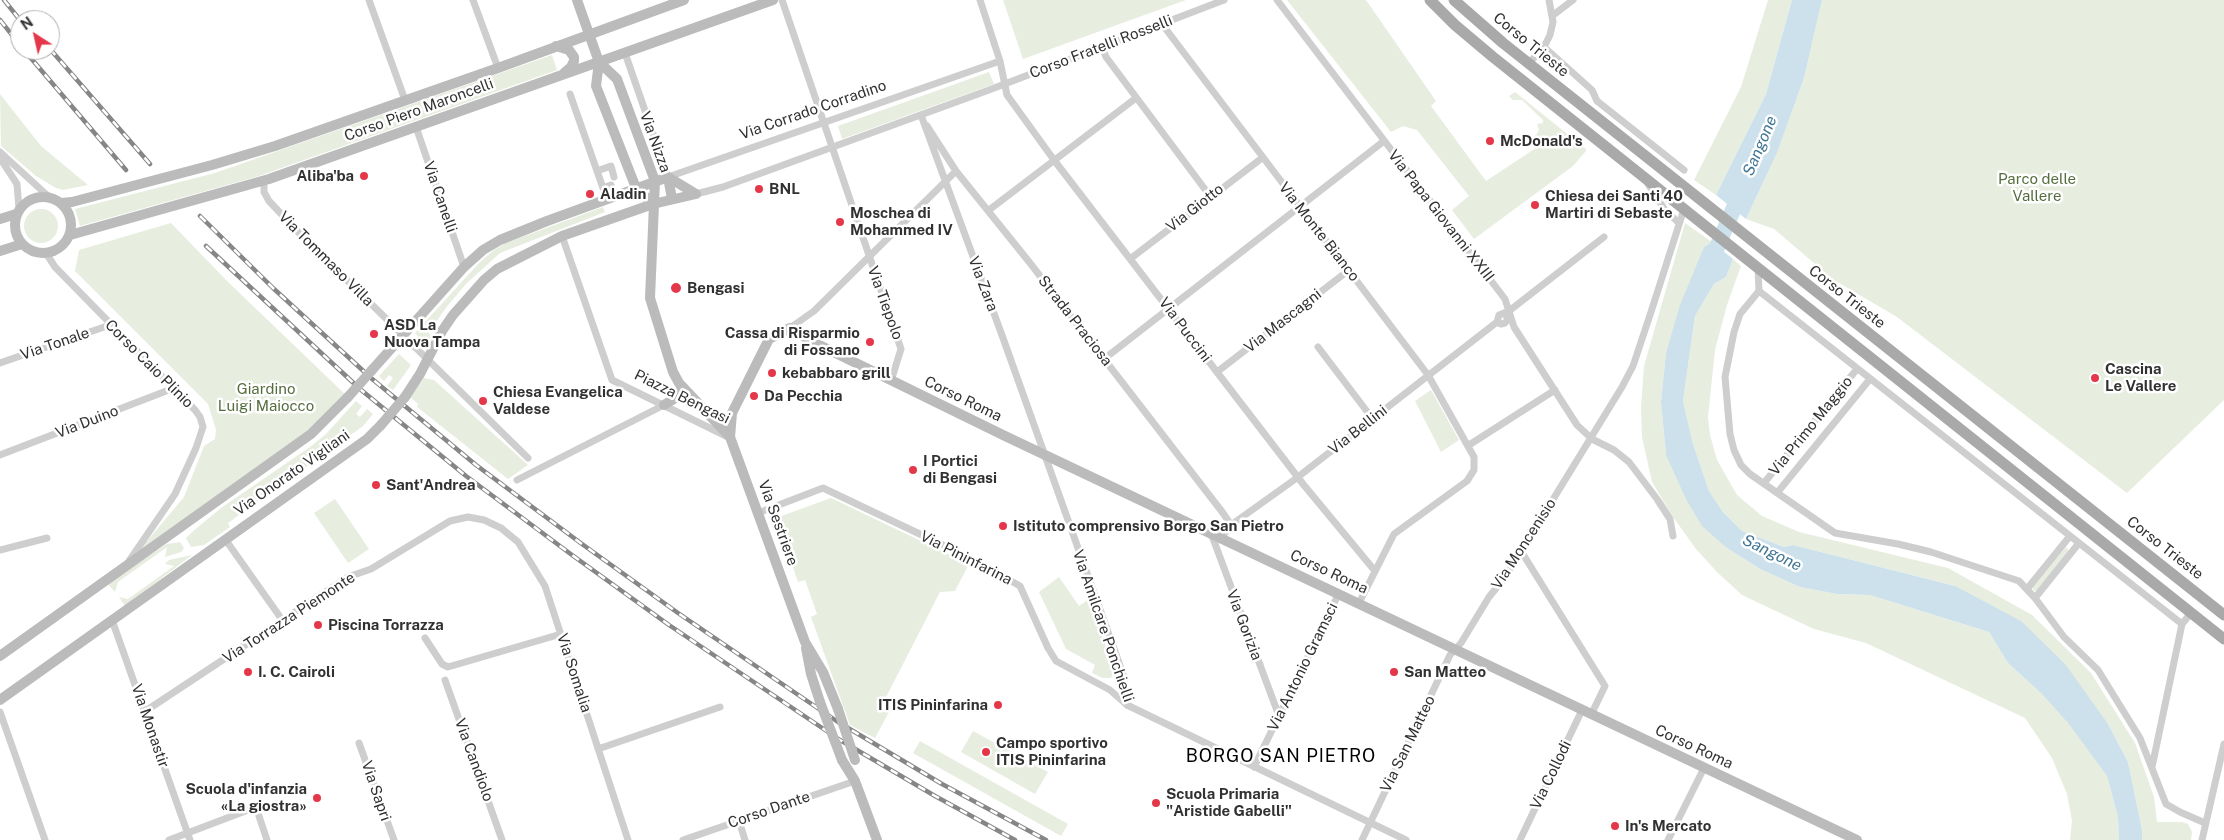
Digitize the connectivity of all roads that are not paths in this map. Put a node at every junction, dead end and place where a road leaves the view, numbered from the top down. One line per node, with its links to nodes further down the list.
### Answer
1 (369, 0): 29 (street)
2 (473, 0): 24 (street, Corso Piero Maroncelli)
3 (576, 0): 16 (main road, Via Nizza)
4 (684, 0): 16 (main road, Corso Piero Maroncelli)
5 (773, 0): 20 (main road, Corso Piero Maroncelli)
6 (782, 0): 31 (street, Via Tiepolo)
7 (980, 0): 21 (street, Via Puccini)
8 (1224, 0): 15 (street, Corso Fratelli Rosselli)
9 (1278, 0): 33 (street, Via Papa Giovanni XXIII)
10 (1430, 0): 42 (main road)
11 (1454, 0): 23 (main road, Corso Trieste)
12 (1549, 0): 14 (street)
13 (1573, 0): 14 (street)
14 (1552, 16): 19 (street)
15 (1162, 24): 18 (street, Corso Fratelli Rosselli); 37 (street, Via Monte Bianco)
16 (589, 34): 17 (main road, Corso Piero Maroncelli); 22 (main road, Via Nizza)
17 (556, 46): 24 (main road, Corso Piero Maroncelli); 25 (main road)
18 (1102, 47): 26 (street, Corso Fratelli Rosselli); 28 (street)
19 (1544, 47): 23 (street); 40 (street)
20 (626, 53): 22 (main road, Corso Piero Maroncelli); 44 (street, Via Nizza)
21 (1000, 61): 26 (street, Via Puccini); 31 (street, Via Corrado Corradino)
22 (599, 62): 25 (main road, Corso Piero Maroncelli); 46 (main road, Via Nizza); 48 (main road, Via Nizza)
23 (1529, 64): 123 (main road, Corso Trieste)
24 (498, 68): 29 (main road, Corso Piero Maroncelli)
25 (562, 75): 32 (main road, Corso Piero Maroncelli)
26 (1005, 83): 30 (street); 38 (street, Via Puccini)
27 (570, 94): 39 (street)
28 (1136, 98): 38 (street); 51 (street)
29 (405, 100): 54 (main road, Corso Piero Maroncelli)
30 (921, 115): 34 (street); 41 (street, Strada Praciosa); 47 (street, Via Zara)
31 (823, 122): 34 (street, Via Tiepolo); 44 (street, Via Corrado Corradino)
32 (416, 127): 45 (main road, Corso Piero Maroncelli); 70 (street, Via Canelli)
33 (1384, 141): 56 (street); 75 (street, Via Papa Giovanni XXIII)
34 (831, 147): 50 (street); 68 (street, Via Tiepolo)
35 (0, 152): 52 (street)
36 (0, 158): 59 (street)
37 (1262, 158): 51 (street, Via Giotto); 56 (street, Via Monte Bianco)
38 (1054, 160): 58 (street); 69 (street, Via Puccini)
39 (597, 170): 43 (street); 49 (street)
40 (1684, 170)
41 (956, 171): 47 (street); 58 (street, Strada Praciosa)
42 (1642, 175): 57 (main road); 61 (street)
43 (614, 177)
44 (668, 177): 46 (main road, Via Corrado Corradino); 50 (main road); 53 (main road)
45 (264, 180): 62 (main road, Corso Piero Maroncelli); 78 (street, Via Tommaso Villa)
46 (655, 182): 48 (main road, Via Corrado Corradino); 55 (main road, Via Nizza)
47 (944, 182): 68 (street); 97 (street, Via Zara)
48 (636, 188): 55 (main road, Via Nizza); 70 (main road, Via Onorato Vigliani)
49 (613, 190)
50 (696, 194): 53 (main road)
51 (1210, 196): 69 (street, Via Giotto)
52 (49, 197): 54 (main road); 59 (main road)
53 (672, 199): 55 (main road)
54 (61, 203): 62 (main road)
55 (654, 204): 63 (main road); 88 (main road, Piazza Bengasi)
56 (1300, 207): 72 (street, Via Monte Bianco); 74 (street)
57 (1684, 209): 61 (street, Via Moncenisio); 71 (main road)
58 (989, 210): 80 (street, Strada Praciosa)
59 (18, 212): 60 (main road); 65 (main road)
60 (0, 219)
61 (1679, 223): 95 (street, Via Moncenisio)
62 (70, 235): 67 (main road)
63 (562, 236): 81 (main road, Via Onorato Vigliani); 91 (street, Piazza Bengasi)
64 (1604, 237): 75 (street, Via Bellini)
65 (22, 244): 66 (main road); 67 (main road)
66 (0, 251)
67 (46, 253): 76 (street, Corso Caio Plinio)
68 (868, 256): 77 (street); 87 (street, Via Tiepolo)
69 (1130, 259): 74 (street, Via Puccini)
70 (464, 266): 78 (main road, Via Onorato Vigliani)
71 (1753, 266): 73 (street); 122 (main road)
72 (1349, 270): 84 (street, Via Mascagni); 85 (street, Via Monte Bianco)
73 (1759, 291): 83 (street); 102 (street)
74 (1168, 308): 80 (street); 84 (street, Via Puccini)
75 (1507, 313): 85 (street, Via Bellini); 90 (street, Via Papa Giovanni XXIII)
76 (110, 325): 82 (street, Via Tonale); 89 (street, Corso Caio Plinio)
77 (790, 328): 87 (main road, Corso Roma); 92 (main road, Piazza Bengasi)
78 (402, 336): 81 (street, Via Tommaso Villa); 116 (main road, Via Onorato Vigliani, bridge)
79 (1318, 346): 93 (street)
80 (1104, 359): 106 (street, Strada Praciosa)
81 (427, 360): 99 (street, Via Tommaso Villa); 112 (main road, Via Onorato Vigliani, bridge)
82 (0, 363)
83 (1858, 369): 86 (street); 102 (street, Via Primo Maggio)
84 (1217, 372): 100 (street, Via Puccini)
85 (1428, 375): 93 (street, Via Bellini); 96 (street, Via Monte Bianco)
86 (1870, 379): 103 (street, Via Primo Maggio); 109 (street)
87 (891, 381): 97 (main road, Corso Roma)
88 (682, 387): 91 (main road); 94 (main road, Piazza Bengasi)
89 (174, 388): 98 (street, Via Duino); 116 (street, Corso Caio Plinio)
90 (1555, 390): 95 (street, Via Papa Giovanni XXIII); 96 (street)
91 (664, 405): 94 (street, Piazza Bengasi); 101 (street)
92 (732, 414): 94 (main road, Via Sestriere)
93 (1372, 418): 100 (street, Via Bellini)
94 (730, 437): 104 (main road, Via Sestriere)
95 (1592, 438): 108 (street); 115 (street, Via Moncenisio)
96 (1469, 445): 117 (street)
97 (1044, 454): 107 (main road, Corso Roma); 135 (street, Via Amilcare Ponchielli)
98 (0, 455)
99 (528, 458)
100 (1298, 477): 106 (street, Via Bellini); 117 (street, Via Puccini)
101 (517, 480)
102 (1764, 483): 103 (street)
103 (1777, 493): 118 (street)
104 (758, 513): 130 (main road, Via Sestriere); 135 (street, Via Pininfarina)
105 (492, 523): 125 (street, Via Torrazza Piemonte); 127 (street, Via Somalia)
106 (1231, 525): 111 (street, Via Bellini)
107 (1211, 533): 111 (main road, Corso Roma); 140 (street, Via Gorizia)
108 (1673, 536)
109 (2070, 536): 113 (street); 118 (street)
110 (46, 538): 114 (street)
111 (1221, 538): 119 (main road, Corso Roma)
112 (225, 539): 124 (main road, Via Onorato Vigliani); 125 (street)
113 (2079, 543): 120 (street); 126 (street)
114 (0, 550)
115 (1521, 551): 131 (street, Via Moncenisio); 139 (street, Via Collodi)
116 (127, 565): 132 (main road, Via Onorato Vigliani)
117 (1374, 571): 121 (street)
118 (2027, 589): 120 (street)
119 (1338, 593): 121 (main road, Corso Roma); 140 (street, Via Antonio Gramsci)
120 (2035, 598): 146 (street)
121 (1358, 603): 131 (main road, Corso Roma)
122 (2191, 613): 126 (street); 129 (main road)
123 (2224, 614)
124 (112, 620): 134 (main road, Via Onorato Vigliani); 138 (street, Via Monastir)
125 (283, 621): 138 (street, Via Torrazza Piemonte)
126 (2182, 624): 146 (street)
127 (561, 634): 128 (street); 143 (street, Via Somalia)
128 (424, 638)
129 (2224, 639)
130 (805, 642): 147 (main road, Via Sestriere, bridge); 147 (main road, Via Sestriere, bridge)
131 (1455, 649): 139 (main road, Corso Roma); 149 (street, Via San Matteo)
132 (0, 656)
133 (445, 680): 156 (street, Via Candiolo)
134 (0, 700)
135 (1127, 705): 144 (street, Via Amilcare Ponchielli)
136 (720, 707): 143 (street)
137 (0, 712): 152 (street)
138 (144, 712): 151 (street, Via Monastir)
139 (1587, 713): 145 (main road, Corso Roma); 163 (street, Via Collodi)
140 (1278, 716): 144 (street, Via Antonio Gramsci)
141 (359, 743): 155 (street, Via Sapri)
142 (2224, 744): 150 (street)
143 (598, 749): 157 (street, Via Somalia)
144 (1254, 767): 149 (street, Via Amilcare Ponchielli)
145 (1704, 768): 164 (street); 165 (main road, Corso Roma)
146 (2152, 768): 150 (street)
147 (855, 781): 148 (street, Corso Dante); 160 (main road, Via Sestriere)
148 (739, 821): 158 (street, Corso Dante); 159 (street)
149 (1370, 823): 161 (street, Via San Matteo); 162 (street, Via Amilcare Ponchielli)
150 (2205, 823): 166 (street)
151 (189, 836): 153 (street); 154 (street)
152 (45, 840)
153 (169, 840)
154 (267, 840)
155 (394, 840)
156 (502, 840)
157 (628, 840)
158 (683, 840)
159 (745, 840)
160 (877, 840)
161 (1362, 840)
162 (1406, 840)
163 (1520, 840)
164 (1668, 840)
165 (1857, 840)
166 (2202, 840)

